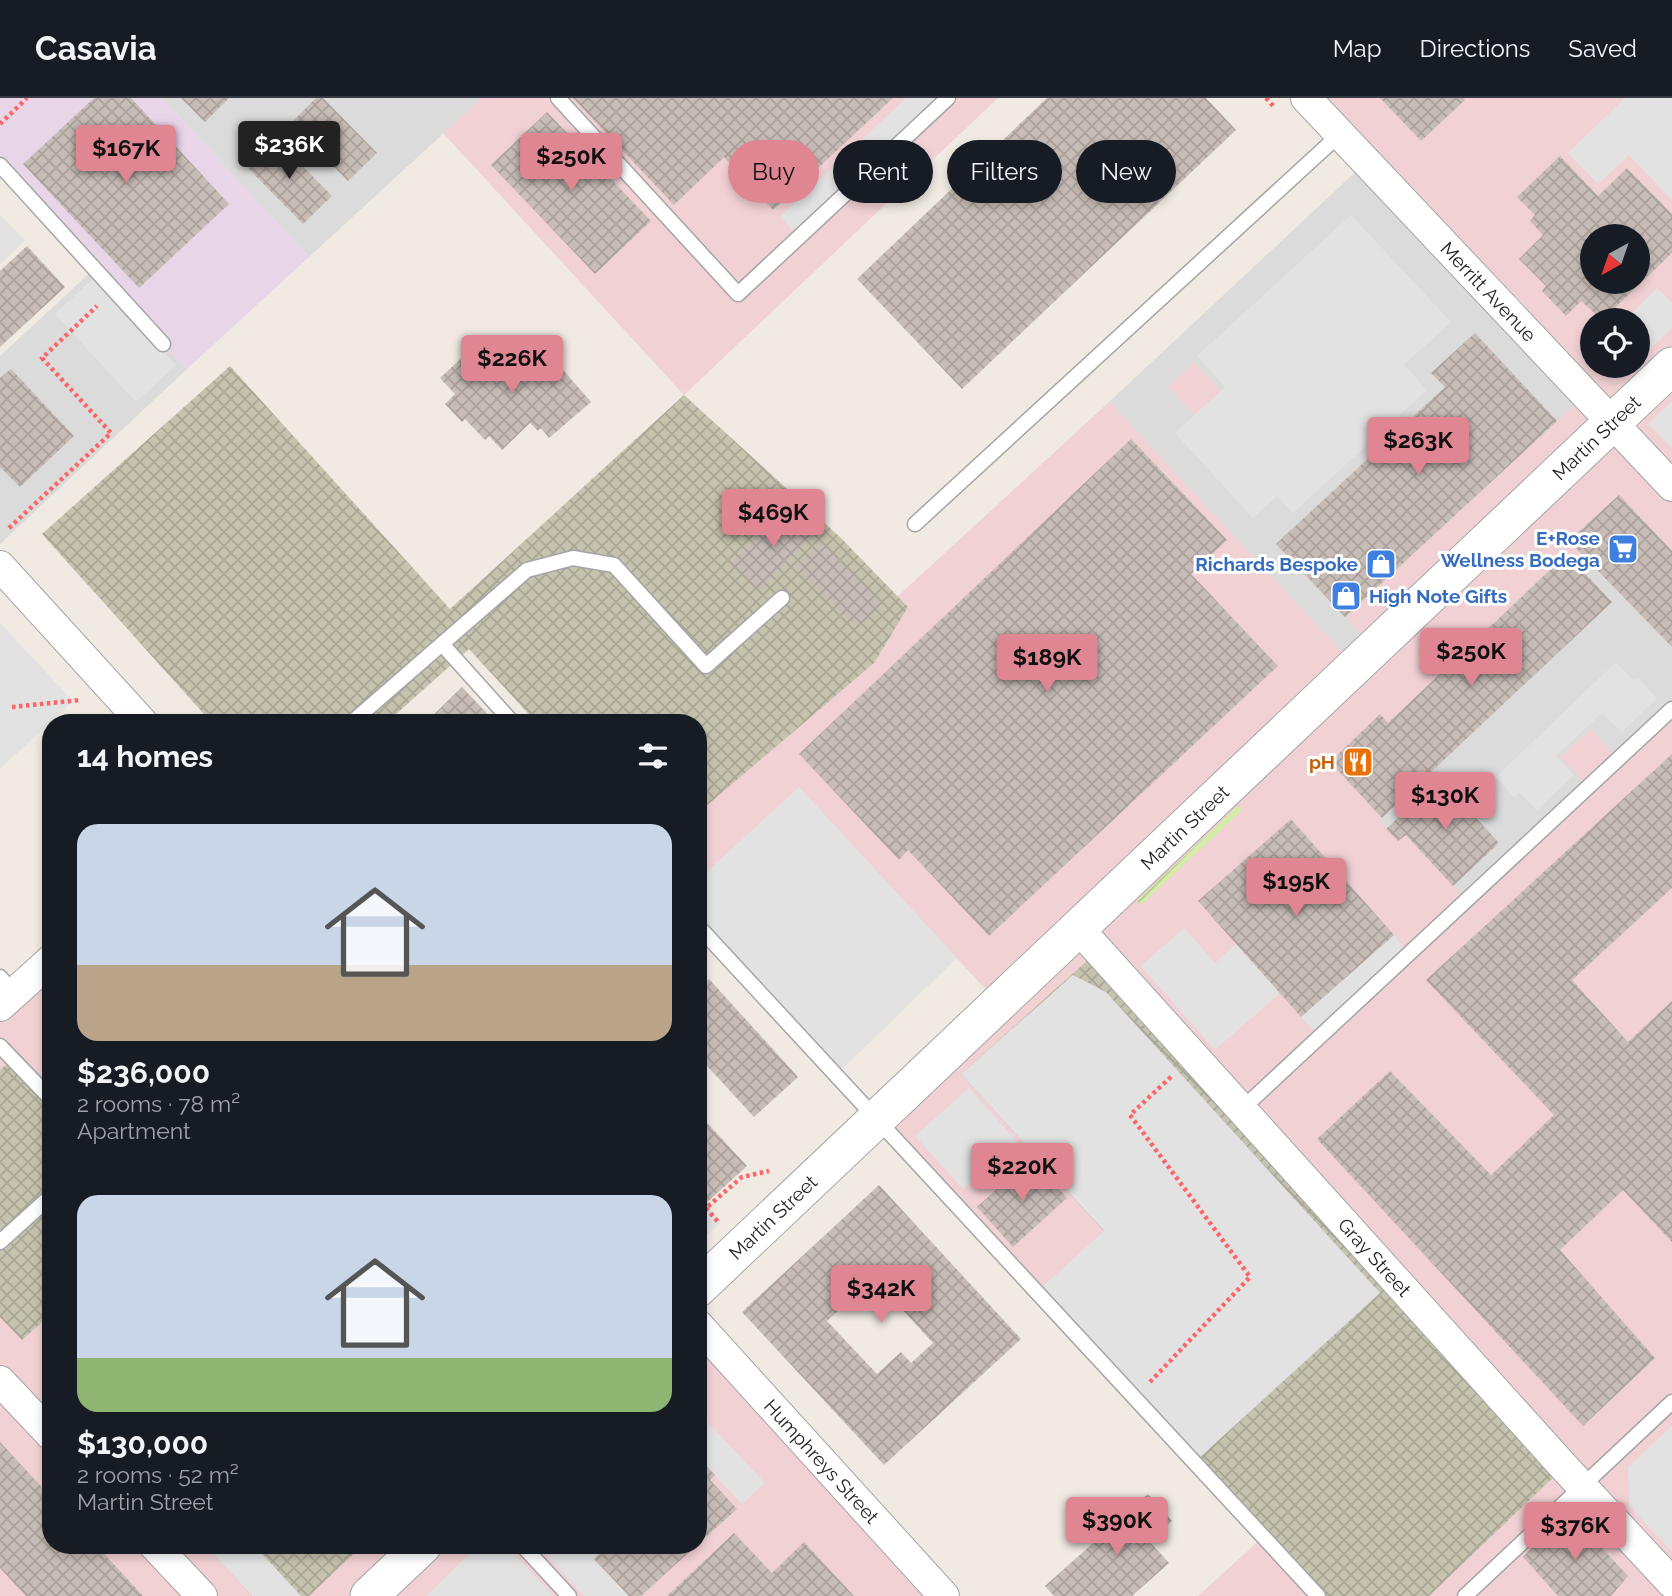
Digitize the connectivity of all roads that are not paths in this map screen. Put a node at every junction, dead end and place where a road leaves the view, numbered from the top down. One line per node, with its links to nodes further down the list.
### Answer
1 (558, 98): 2 (lane)
2 (948, 98)
3 (1306, 98): 4 (street, Merritt Avenue)
4 (1340, 134): 8 (street, Merritt Avenue); 10 (lane)
5 (0, 165): 6 (lane)
6 (163, 344)
7 (1672, 366): 8 (street, Martin Street)
8 (1612, 422): 9 (street, Merritt Avenue); 18 (street, Martin Street)
9 (1672, 486)
10 (915, 524)
11 (0, 566): 15 (street)
12 (782, 598): 13 (lane)
13 (442, 644): 16 (lane); 17 (lane)
14 (1672, 709): 24 (lane)
15 (135, 714)
16 (361, 714)
17 (505, 714)
18 (1078, 928): 24 (street, Gray Street); 25 (street, Martin Street)
19 (707, 936): 25 (lane)
20 (42, 970): 21 (street)
21 (5, 992)
22 (0, 1046): 23 (lane)
23 (42, 1090)
24 (1242, 1109): 33 (street, Gray Street)
25 (876, 1120): 28 (street, Martin Street); 42 (lane)
26 (42, 1204): 27 (lane)
27 (0, 1242)
28 (707, 1280)
29 (707, 1335): 41 (street, Humphreys Street)
30 (0, 1381): 32 (street)
31 (1672, 1402): 33 (lane)
32 (42, 1425)
33 (1582, 1487): 37 (street, Gray Street); 43 (lane)
34 (162, 1554): 38 (street)
35 (413, 1554): 39 (street)
36 (530, 1554): 40 (lane)
37 (1672, 1583)
38 (202, 1596)
39 (369, 1596)
40 (569, 1596)
41 (944, 1596)
42 (1318, 1596)
43 (1465, 1596)

